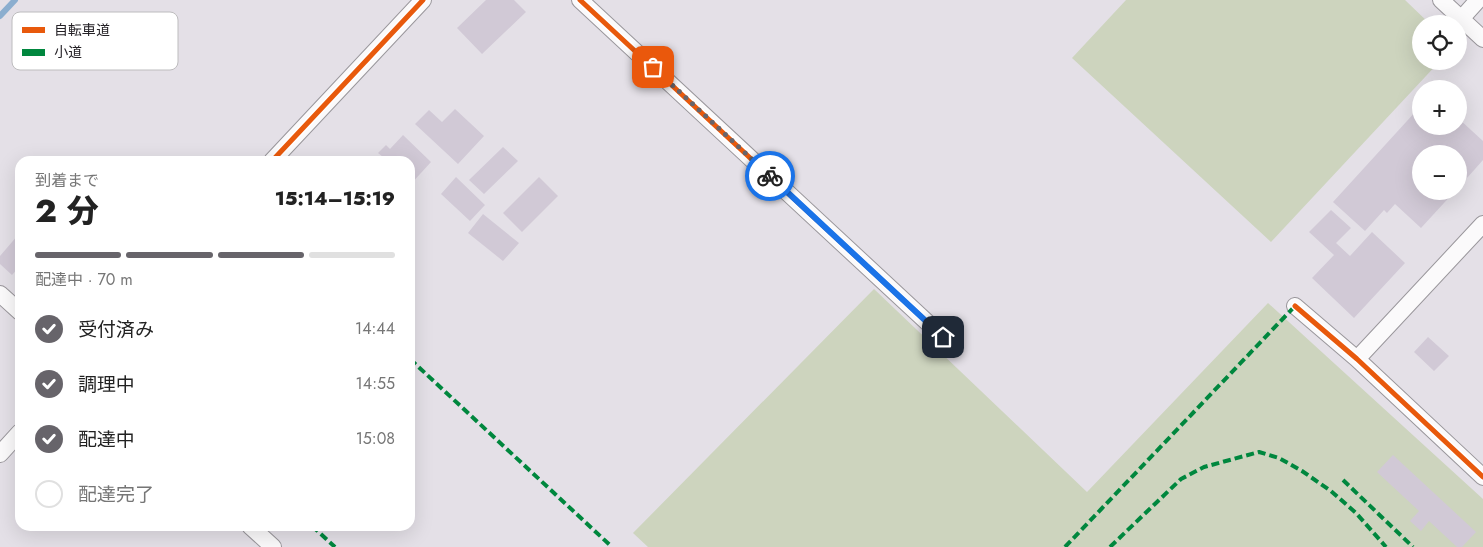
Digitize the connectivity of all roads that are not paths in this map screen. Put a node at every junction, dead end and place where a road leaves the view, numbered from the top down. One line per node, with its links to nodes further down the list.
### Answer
1 (423, 0): 9 (street)
2 (580, 0): 14 (street)
3 (1441, 0): 5 (street)
4 (1478, 0): 6 (street)
5 (1458, 15)
6 (1464, 15)
7 (1467, 24): 8 (street)
8 (1483, 39)
9 (277, 156)
10 (1483, 224): 15 (street)
11 (0, 294): 13 (street)
12 (1295, 306): 15 (street)
13 (15, 308)
14 (943, 337)
15 (1357, 359): 18 (street)
16 (15, 438): 17 (street)
17 (0, 454)
18 (1483, 477)
19 (255, 531): 20 (street)
20 (273, 547)

